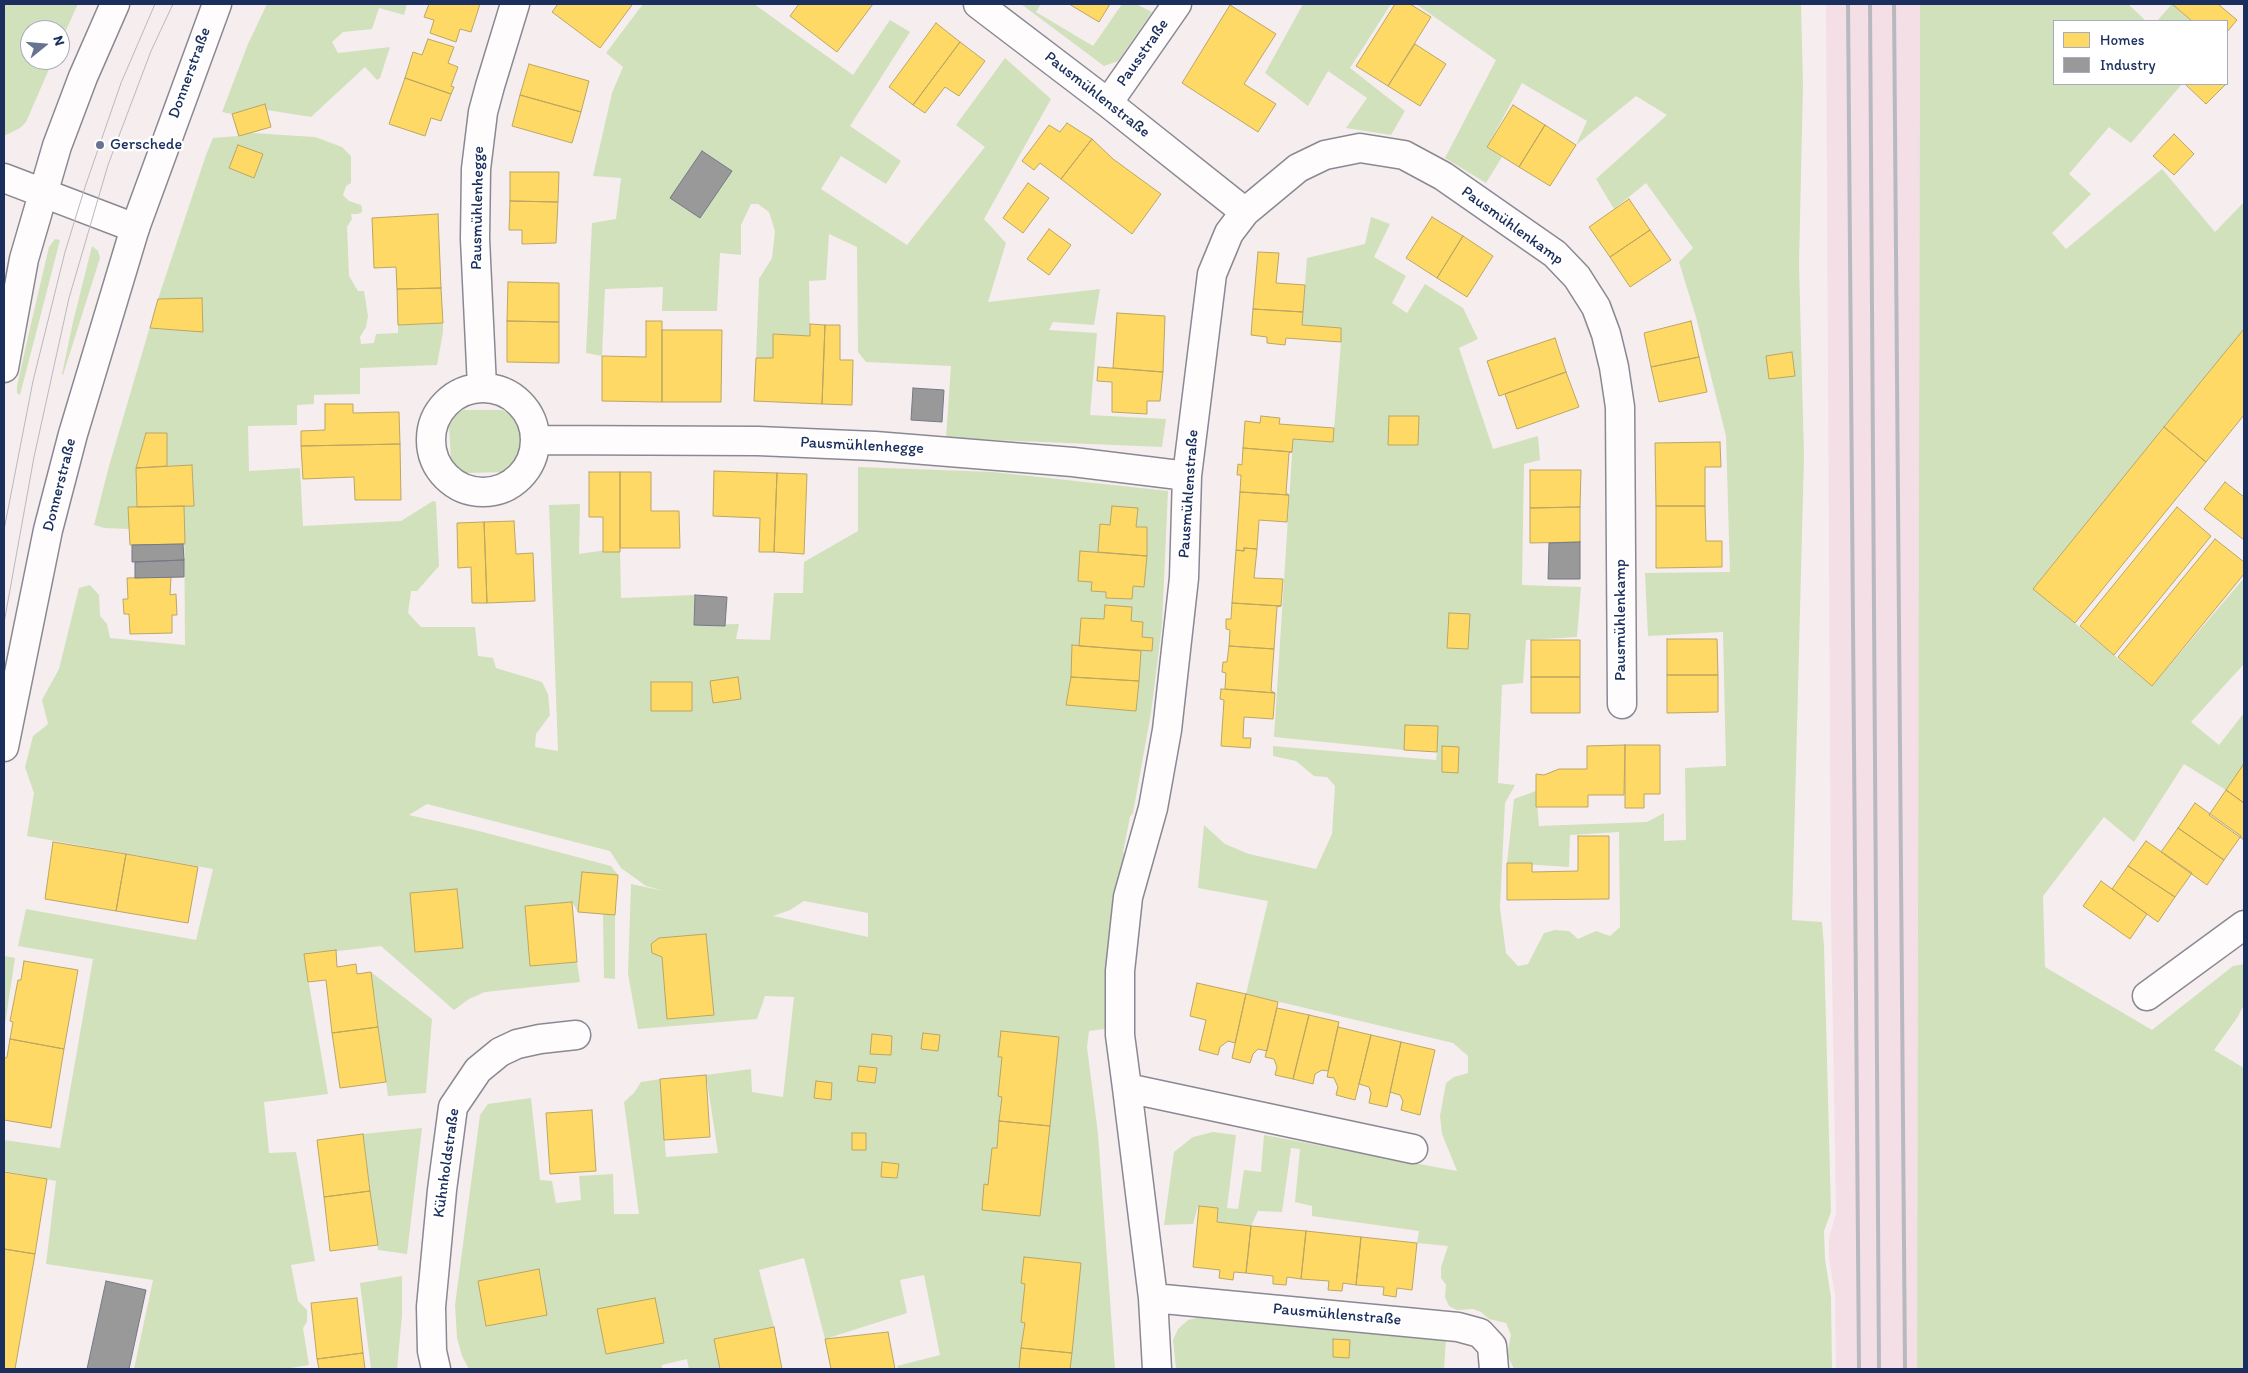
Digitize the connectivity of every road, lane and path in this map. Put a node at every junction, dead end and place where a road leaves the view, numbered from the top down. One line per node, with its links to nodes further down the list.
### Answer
1 (115, 4): 8 (street)
2 (216, 4): 10 (street, Donnerstraße)
3 (516, 4): 12 (street, Pausmühlenhegge)
4 (978, 4): 6 (street, Pausmühlenstraße)
5 (1177, 4): 6 (street, Pausstraße)
6 (1108, 103): 9 (street, Pausmühlenstraße)
7 (4, 178): 8 (street)
8 (43, 192): 10 (street); 11 (street)
9 (1245, 212): 14 (street, Pausmühlenstraße); 15 (street, Pausmühlenkamp)
10 (134, 228): 16 (street, Donnerstraße)
11 (4, 368)
12 (482, 387): 13 (street); 13 (street)
13 (537, 440): 14 (street, Pausmühlenhegge)
14 (1186, 476): 20 (street, Pausmühlenstraße)
15 (1622, 704)
16 (4, 746)
17 (2244, 925): 18 (street)
18 (2147, 996)
19 (576, 1035): 23 (street, Kühnholdstraße)
20 (1128, 1088): 21 (street); 22 (street, Pausmühlenstraße)
21 (1413, 1149)
22 (1153, 1298): 24 (street, Pausmühlenstraße); 25 (street, Pausmühlenstraße)
23 (436, 1369)
24 (1157, 1369)
25 (1494, 1369)

